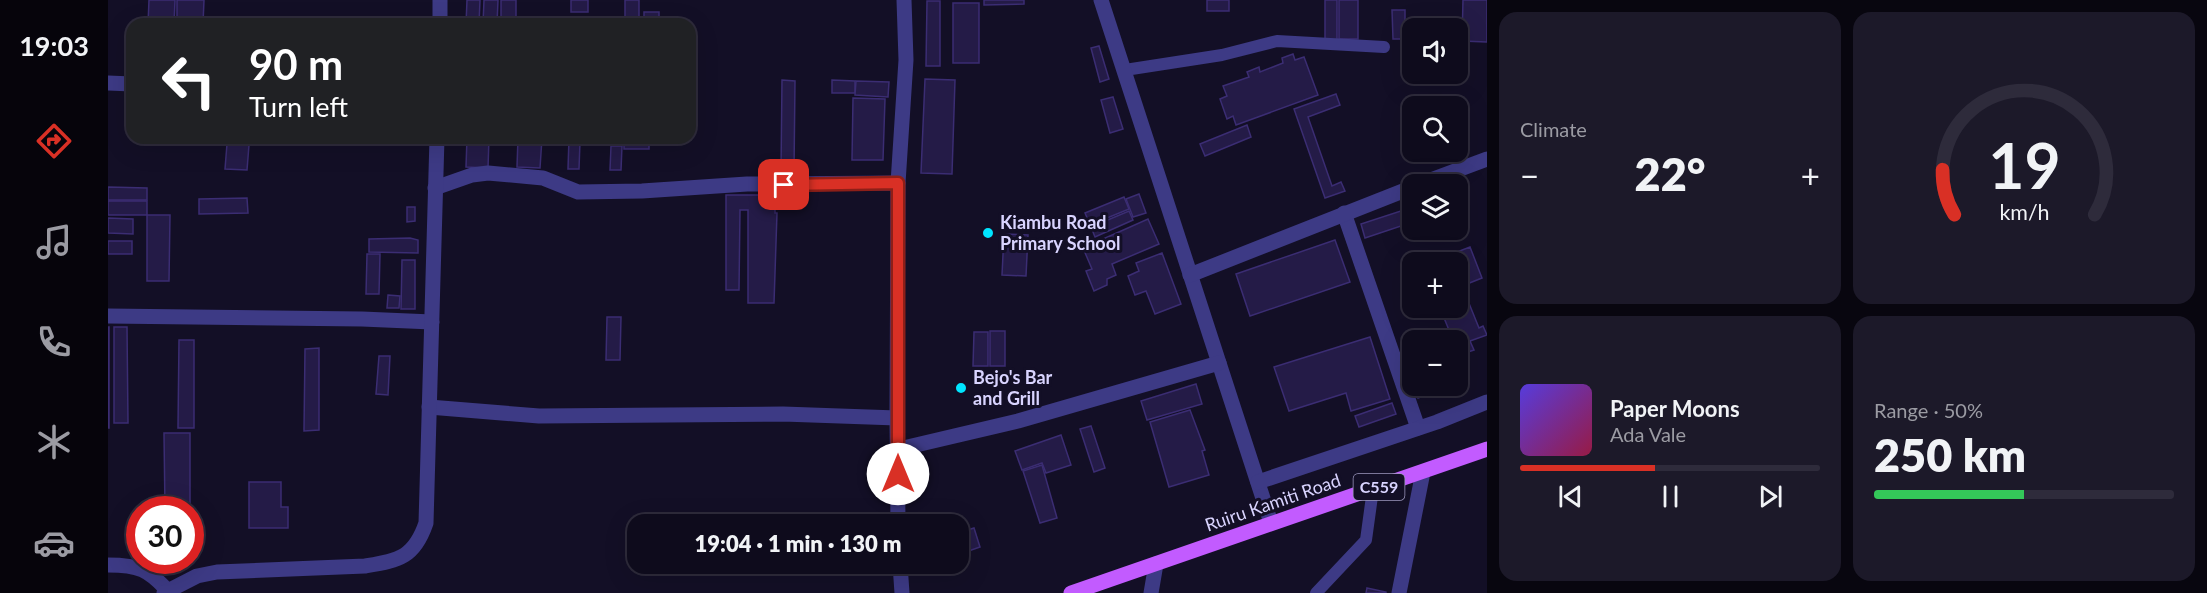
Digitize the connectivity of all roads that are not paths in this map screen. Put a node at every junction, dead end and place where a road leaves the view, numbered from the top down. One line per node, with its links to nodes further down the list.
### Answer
1 (440, 0): 4 (street)
2 (904, 0): 12 (street)
3 (1101, 0): 6 (street)
4 (440, 18)
5 (1384, 47): 6 (lane)
6 (1125, 70): 16 (street)
7 (108, 83): 8 (street)
8 (126, 84)
9 (437, 144): 13 (street)
10 (1487, 159): 11 (street)
11 (1447, 174)
12 (898, 183): 13 (street); 22 (street)
13 (435, 188): 18 (street)
14 (1402, 191): 15 (street)
15 (1344, 213): 16 (street); 23 (street)
16 (1190, 275): 19 (street)
17 (108, 316): 18 (street)
18 (432, 322): 21 (street)
19 (1219, 363): 24 (street); 27 (street)
20 (1487, 402): 23 (street)
21 (429, 407): 22 (street); 34 (street)
22 (897, 418): 24 (street)
23 (1418, 428): 27 (street)
24 (899, 449): 29 (street)
25 (1487, 449): 26 (main road, Ruiru Kamiti Road / C559)
26 (1423, 472): 28 (main road, Ruiru Kamiti Road / C559); 39 (street)
27 (1257, 482): 30 (street)
28 (1373, 489): 30 (main road, Ruiru Kamiti Road / C559); 38 (lane)
29 (898, 514)
30 (1271, 523): 31 (main road, Ruiru Kamiti Road / C559)
31 (1156, 564): 36 (main road, Ruiru Kamiti Road / C559); 37 (street)
32 (108, 566): 34 (street)
33 (901, 574): 35 (street)
34 (167, 592)
35 (902, 593)
36 (1071, 593)
37 (1151, 593)
38 (1316, 593)
39 (1399, 593)

